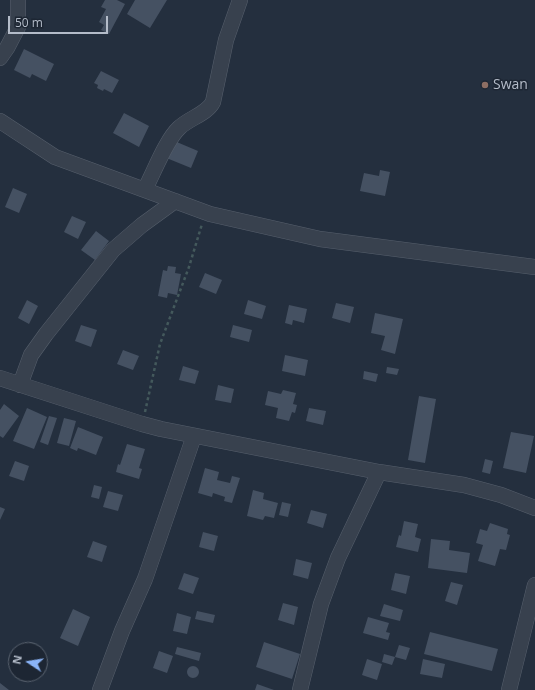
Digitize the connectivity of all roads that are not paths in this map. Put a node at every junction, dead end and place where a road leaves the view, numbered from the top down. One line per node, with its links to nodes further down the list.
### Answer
1 (18, 0): 3 (street)
2 (240, 0): 5 (street)
3 (0, 58)
4 (0, 122): 5 (street)
5 (144, 190): 6 (street)
6 (176, 201): 7 (street); 9 (street)
7 (535, 267)
8 (0, 378): 9 (street)
9 (20, 385): 10 (street)
10 (194, 436): 11 (street); 14 (street)
11 (379, 472): 12 (street); 15 (street)
12 (535, 508)
13 (535, 585): 16 (street)
14 (100, 690)
15 (300, 690)
16 (509, 690)

